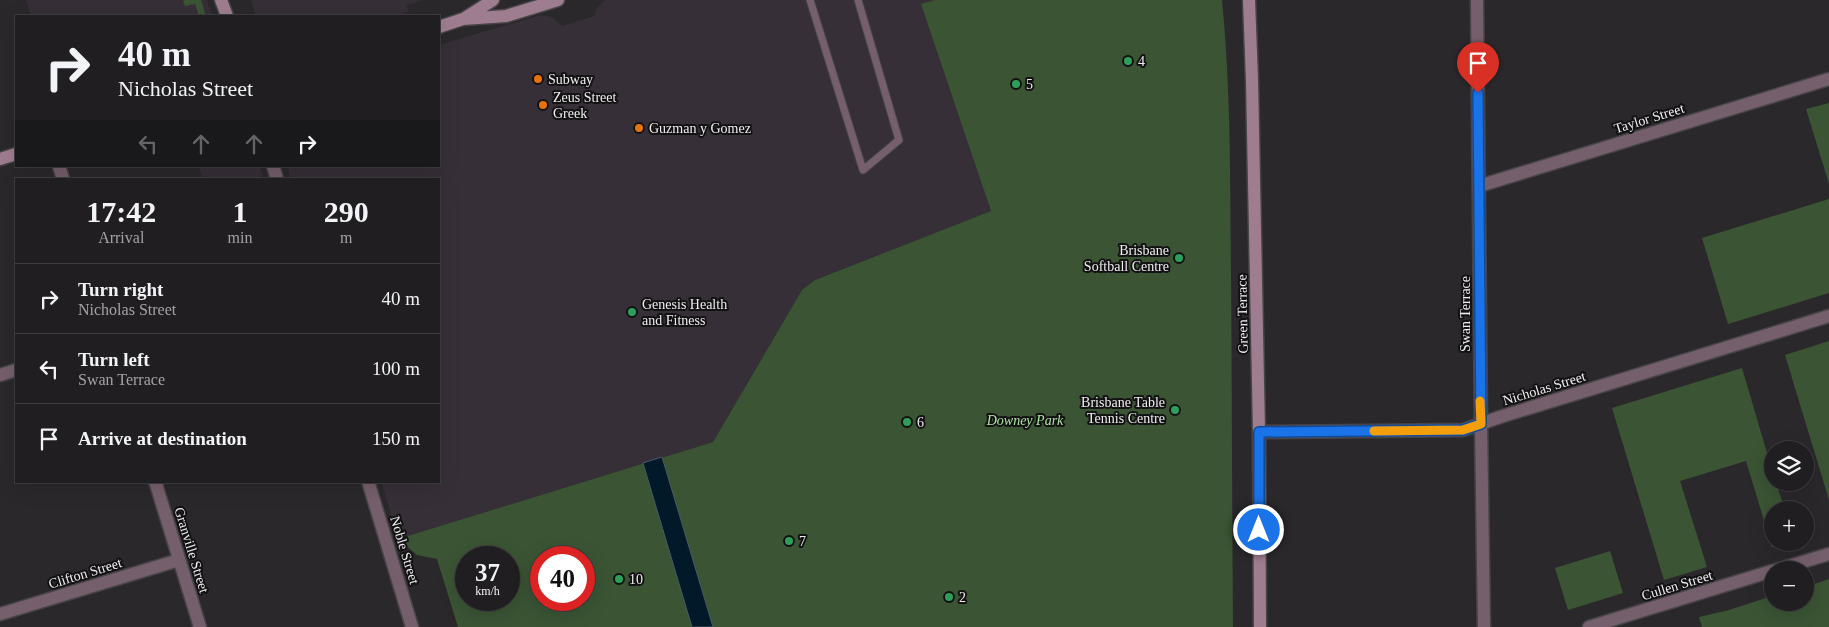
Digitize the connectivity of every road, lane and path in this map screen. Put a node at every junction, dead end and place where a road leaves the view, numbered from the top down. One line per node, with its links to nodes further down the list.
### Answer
1 (221, 0): 8 (street)
2 (493, 0): 9 (street)
3 (558, 0): 9 (street)
4 (810, 0): 5 (lane)
5 (858, 0)
6 (1249, 0): 19 (street, Green Terrace)
7 (1477, 0): 14 (street, Swan Terrace)
8 (227, 15)
9 (463, 19): 10 (street)
10 (440, 27)
11 (1829, 79): 14 (street, Taylor Street)
12 (15, 154): 13 (street)
13 (0, 160)
14 (1479, 186): 18 (street, Swan Terrace)
15 (1829, 316): 18 (street, Nicholas Street)
16 (15, 370): 17 (street)
17 (0, 375)
18 (1481, 424): 19 (street, Nicholas Street); 30 (street, Swan Terrace)
19 (1259, 432): 29 (street, Green Terrace)
20 (156, 483): 23 (street, Granville Street)
21 (369, 483): 28 (street, Noble Street)
22 (1829, 554): 24 (street, Cullen Street)
23 (179, 560): 26 (street, Clifton Street); 27 (street, Granville Street)
24 (1805, 561)
25 (1764, 573): 31 (street, Cullen Street)
26 (0, 614)
27 (200, 627)
28 (412, 627)
29 (1260, 627)
30 (1484, 627)
31 (1590, 627)

